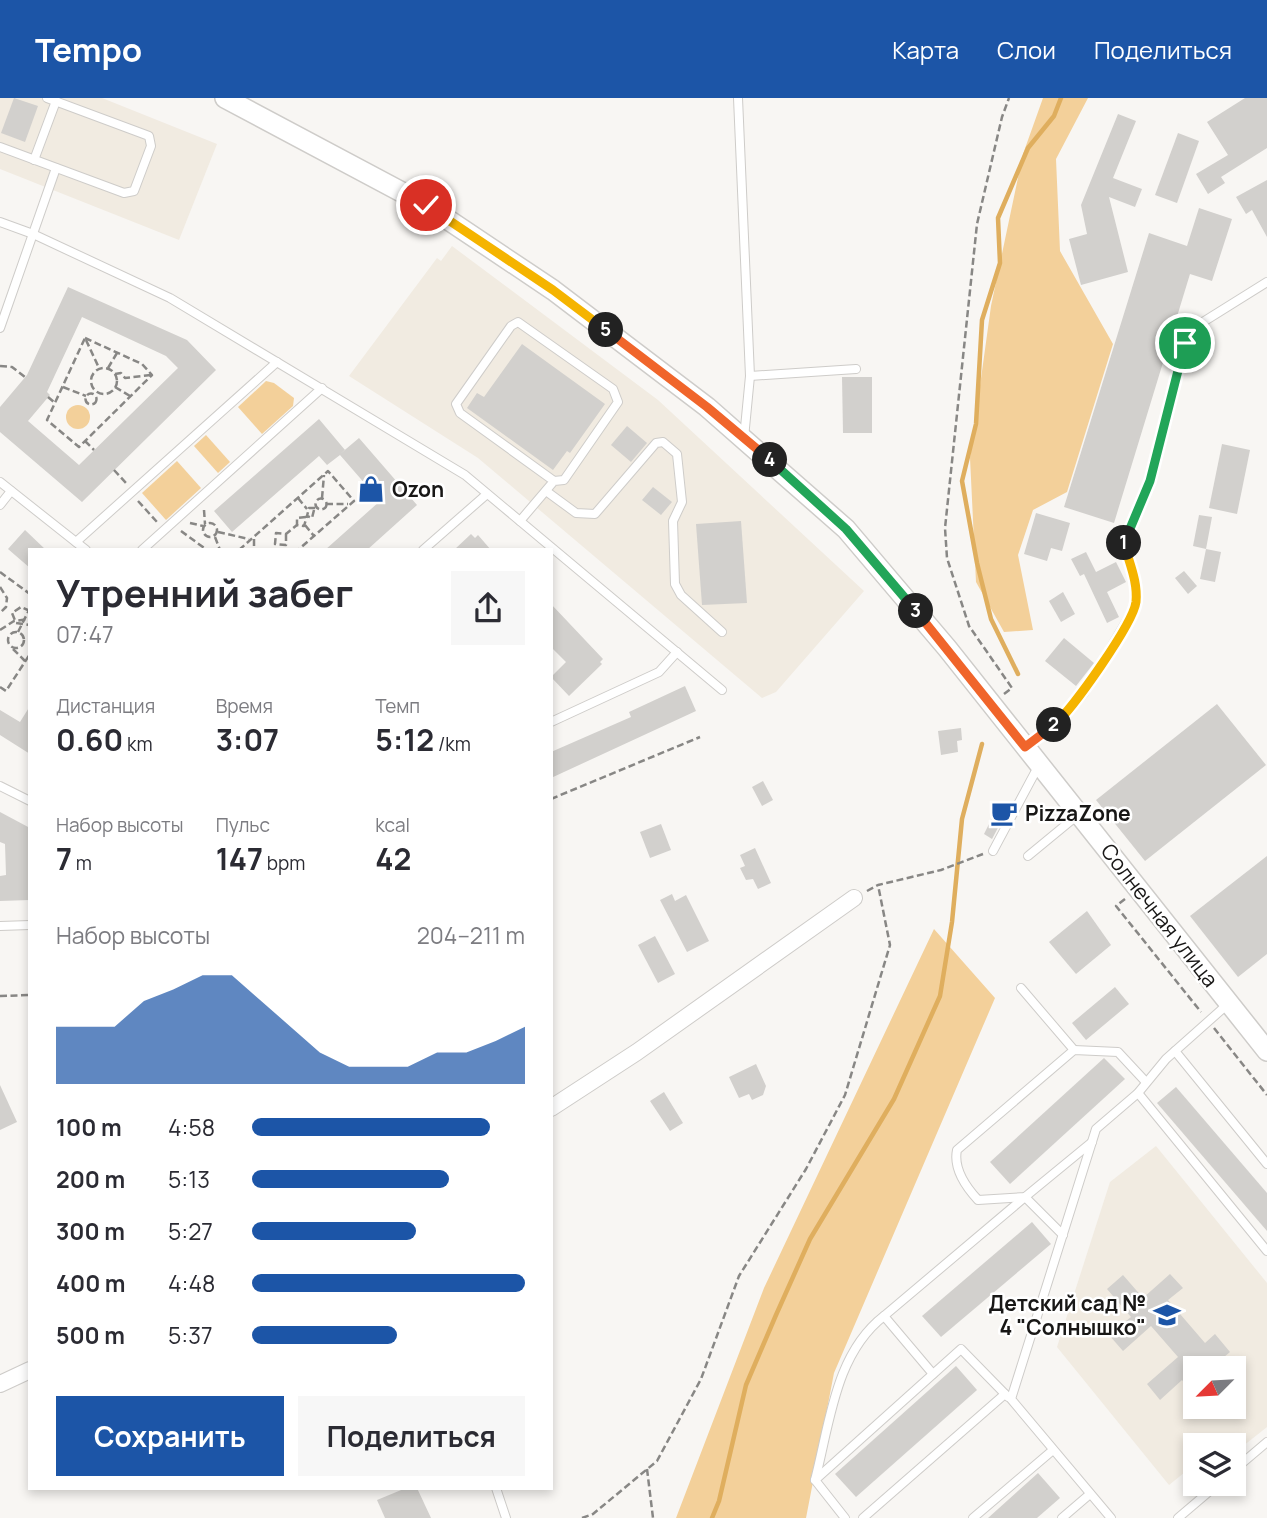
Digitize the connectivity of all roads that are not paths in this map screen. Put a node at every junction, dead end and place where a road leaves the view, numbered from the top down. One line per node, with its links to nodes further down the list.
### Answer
1 (225, 98): 15 (street, Солнечная улица)
2 (738, 98): 13 (lane)
3 (51, 100): 5 (lane); 6 (lane)
4 (0, 147): 5 (lane)
5 (34, 160): 6 (lane)
6 (56, 168): 8 (lane)
7 (0, 222): 8 (lane)
8 (33, 233): 10 (lane); 11 (lane)
9 (1267, 282): 33 (lane)
10 (0, 328)
11 (277, 362): 14 (lane); 23 (lane)
12 (856, 369): 13 (lane)
13 (750, 376): 15 (lane)
14 (322, 388): 20 (lane); 25 (lane)
15 (744, 438): 33 (street, Солнечная улица)
16 (554, 481): 16 (lane); 19 (lane)
17 (0, 482): 18 (lane)
18 (11, 491): 21 (lane); 23 (lane)
19 (546, 491): 22 (lane); 29 (lane)
20 (487, 494): 22 (lane); 26 (lane)
21 (0, 505)
22 (520, 521): 27 (lane)
23 (76, 542): 24 (lane)
24 (84, 548)
25 (144, 548)
26 (425, 548)
27 (552, 548)
28 (553, 549): 30 (lane)
29 (722, 632)
30 (677, 652): 31 (lane); 32 (lane)
31 (722, 690)
32 (553, 721)
33 (1025, 747): 34 (street, Солнечная улица)
34 (1040, 765): 37 (street, Солнечная улица); 38 (lane)
35 (0, 786): 36 (lane)
36 (28, 797)
37 (1079, 814): 39 (lane); 44 (street, Солнечная улица)
38 (993, 851)
39 (1028, 856)
40 (855, 898): 50 (street)
41 (28, 925): 42 (lane)
42 (0, 926)
43 (1021, 988): 45 (lane)
44 (1229, 1003): 46 (lane); 47 (street, Солнечная улица)
45 (1074, 1050): 48 (lane); 53 (lane)
46 (1175, 1051): 48 (lane); 52 (lane)
47 (1267, 1051)
48 (1145, 1081): 49 (lane)
49 (1138, 1093): 51 (lane); 55 (lane)
50 (553, 1107)
51 (1092, 1142): 53 (lane); 54 (lane)
52 (1267, 1164)
53 (1025, 1196): 54 (lane); 56 (lane)
54 (1063, 1235): 60 (lane)
55 (1267, 1251)
56 (884, 1316): 58 (lane); 64 (lane)
57 (28, 1371): 59 (street)
58 (933, 1374): 60 (lane); 64 (lane)
59 (0, 1384)
60 (1008, 1397): 62 (lane); 70 (lane)
61 (1267, 1442): 63 (lane)
62 (1053, 1450): 66 (lane); 71 (lane)
63 (1246, 1460)
64 (816, 1480): 69 (lane)
65 (497, 1490): 68 (lane)
66 (1090, 1494): 72 (lane); 73 (lane)
67 (1204, 1496): 74 (lane)
68 (506, 1518)
69 (845, 1518)
70 (863, 1518)
71 (973, 1518)
72 (1062, 1518)
73 (1111, 1518)
74 (1178, 1518)

